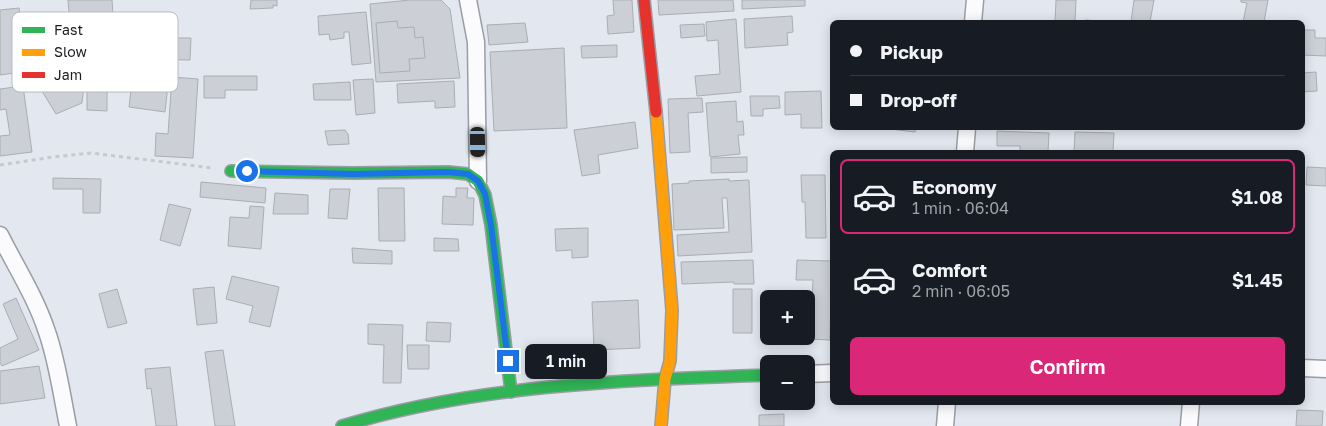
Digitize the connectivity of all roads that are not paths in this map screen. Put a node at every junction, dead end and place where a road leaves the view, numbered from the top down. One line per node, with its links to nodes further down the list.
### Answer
1 (468, 0): 8 (street)
2 (644, 0): 15 (street)
3 (975, 0): 4 (street)
4 (973, 20)
5 (967, 130): 6 (street)
6 (965, 150)
7 (231, 171): 8 (street)
8 (478, 181): 16 (street)
9 (0, 235): 19 (street)
10 (1305, 368): 11 (street)
11 (1326, 369)
12 (830, 373): 13 (street)
13 (815, 374)
14 (760, 375): 15 (street)
15 (665, 379): 16 (street); 21 (street)
16 (511, 392): 20 (street)
17 (947, 405): 22 (street)
18 (1191, 405): 23 (street)
19 (68, 426)
20 (342, 426)
21 (661, 426)
22 (945, 426)
23 (1189, 426)

